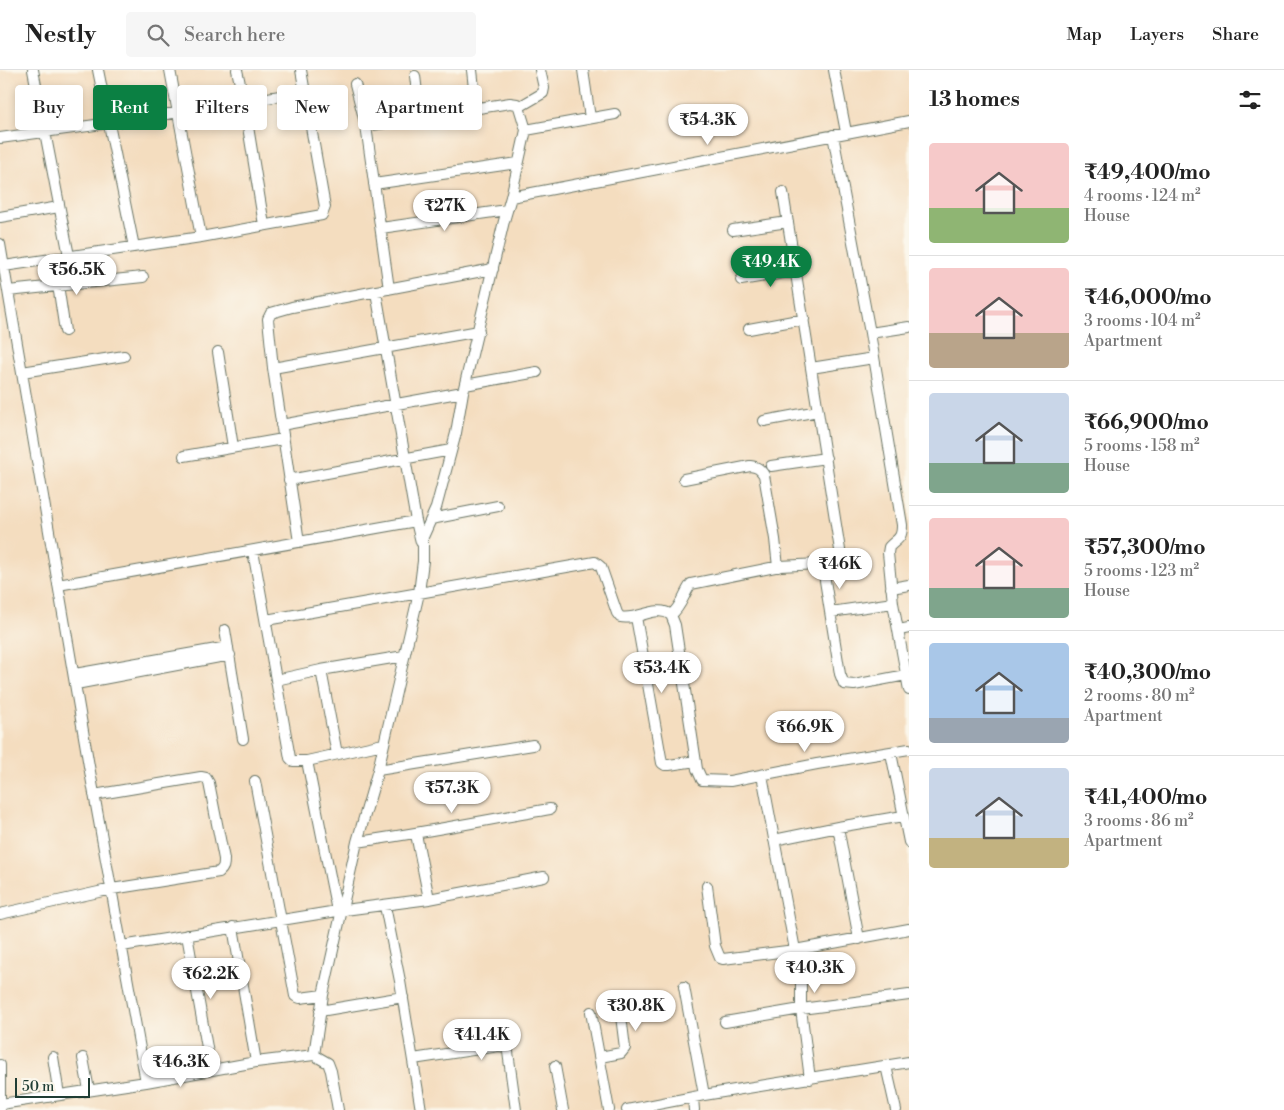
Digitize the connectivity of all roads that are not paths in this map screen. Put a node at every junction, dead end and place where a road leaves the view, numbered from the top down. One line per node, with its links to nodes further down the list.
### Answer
1 (32, 70): 31 (street)
2 (98, 70): 12 (street)
3 (170, 70): 18 (street)
4 (237, 70): 13 (street)
5 (301, 70): 14 (street)
6 (472, 70): 16 (street)
7 (540, 70): 20 (street)
8 (583, 70): 22 (street)
9 (834, 70): 32 (street)
10 (415, 76): 15 (street)
11 (356, 84): 17 (street)
12 (101, 85)
13 (240, 85)
14 (304, 85)
15 (416, 85)
16 (474, 85)
17 (358, 92)
18 (177, 103)
19 (482, 106): 20 (street)
20 (520, 107): 30 (street)
21 (615, 114): 22 (street)
22 (590, 118): 30 (street)
23 (909, 121): 32 (street)
24 (93, 125): 31 (street)
25 (111, 130): 48 (street)
26 (182, 130): 46 (street)
27 (249, 130): 43 (street)
28 (312, 130): 43 (street)
29 (367, 130): 36 (street)
30 (526, 130): 35 (street)
31 (45, 131): 34 (street); 39 (street)
32 (846, 132): 33 (street)
33 (833, 135): 38 (street); 64 (street)
34 (0, 138)
35 (518, 162): 36 (street); 38 (street)
36 (374, 184): 44 (street)
37 (783, 192): 42 (street)
38 (511, 197): 40 (street)
39 (59, 207): 41 (street); 49 (street)
40 (506, 210): 44 (street); 51 (street)
41 (0, 217)
42 (788, 222): 45 (street); 52 (street)
43 (264, 225): 46 (street)
44 (380, 228): 56 (street)
45 (733, 230)
46 (201, 237): 48 (street)
47 (0, 244): 50 (street)
48 (134, 247): 49 (street)
49 (69, 256): 50 (street)
50 (2, 262): 57 (street)
51 (493, 268): 56 (street); 63 (street)
52 (796, 271): 54 (street); 59 (street)
53 (143, 277): 55 (street)
54 (741, 280)
55 (58, 285): 57 (street); 62 (street)
56 (389, 288): 58 (street)
57 (8, 291): 71 (street)
58 (376, 292): 65 (street); 69 (street)
59 (804, 319): 61 (street); 70 (street)
60 (909, 327): 64 (street)
61 (749, 329)
62 (65, 331)
63 (479, 331): 65 (street); 73 (street)
64 (870, 333): 68 (street)
65 (387, 347): 69 (street); 74 (street)
66 (218, 352): 79 (street)
67 (124, 356): 71 (street)
68 (874, 358): 70 (street); 97 (street)
69 (273, 368): 77 (street)
70 (811, 368): 75 (street)
71 (22, 372): 95 (street)
72 (537, 372): 73 (street)
73 (464, 388): 74 (street); 80 (street)
74 (396, 404): 77 (street); 83 (street)
75 (818, 411): 76 (street); 82 (street)
76 (764, 421)
77 (282, 425): 78 (street)
78 (283, 439): 79 (street); 86 (street)
79 (233, 448): 81 (street)
80 (451, 450): 83 (street); 88 (street)
81 (184, 456)
82 (826, 458): 84 (street); 92 (street)
83 (405, 460): 86 (street); 89 (street)
84 (771, 466)
85 (684, 479): 94 (street)
86 (289, 480): 90 (street)
87 (498, 506): 88 (street)
88 (431, 519): 91 (street)
89 (416, 521): 90 (street); 91 (street)
90 (299, 542): 93 (street)
91 (422, 546): 98 (street)
92 (840, 550)
93 (253, 551): 95 (street); 103 (street)
94 (778, 567): 100 (street); 101 (street)
95 (58, 585): 110 (street)
96 (909, 586): 97 (street)
97 (891, 588): 99 (street)
98 (419, 593): 102 (street); 103 (street); 107 (street)
99 (893, 602): 100 (street); 104 (street)
100 (831, 612): 109 (street)
101 (671, 614): 102 (street); 120 (street)
102 (636, 616): 120 (street)
103 (266, 620): 111 (street)
104 (904, 629): 109 (street)
105 (225, 630): 106 (street)
106 (229, 651): 110 (street); 113 (street)
107 (404, 656): 108 (street); 114 (street)
108 (321, 670): 111 (street); 118 (street)
109 (906, 675): 112 (street)
110 (75, 679): 124 (street)
111 (276, 680): 119 (street)
112 (909, 690)
113 (243, 738)
114 (383, 744): 118 (street); 121 (street)
115 (534, 745): 121 (street)
116 (909, 749): 117 (street)
117 (891, 753): 122 (street); 126 (street)
118 (337, 754): 119 (street)
119 (307, 761): 137 (street)
120 (696, 761): 122 (street)
121 (378, 770): 130 (street)
122 (762, 775): 129 (street)
123 (255, 781): 139 (street)
124 (94, 795): 134 (street); 134 (street)
125 (550, 809): 128 (street)
126 (903, 816): 127 (street); 131 (street)
127 (838, 827): 129 (street); 143 (street)
128 (416, 834): 130 (street); 135 (street)
129 (774, 840): 145 (street)
130 (357, 842): 137 (street)
131 (909, 842)
132 (544, 877): 135 (street)
133 (707, 886): 145 (street)
134 (112, 889): 138 (street); 144 (street)
135 (429, 899): 136 (street)
136 (385, 906): 137 (street); 149 (street)
137 (340, 911): 139 (street); 147 (street)
138 (0, 914)
139 (282, 921): 140 (street); 147 (street)
140 (232, 927): 142 (street); 160 (street)
141 (909, 929): 143 (street)
142 (187, 935): 144 (street); 165 (street)
143 (859, 939): 145 (street)
144 (122, 946): 167 (street)
145 (795, 950): 151 (street)
146 (684, 987): 170 (street)
147 (322, 995): 152 (street)
148 (909, 995): 151 (street)
149 (403, 997): 152 (street); 159 (street)
150 (620, 1008): 157 (street)
151 (801, 1009): 154 (street); 166 (street)
152 (320, 1011): 155 (street)
153 (591, 1012): 157 (street)
154 (725, 1022)
155 (314, 1055): 160 (street); 173 (street)
156 (53, 1057): 169 (street)
157 (600, 1057): 177 (street)
158 (83, 1058): 168 (street)
159 (413, 1059): 174 (street); 175 (street)
160 (256, 1062): 165 (street)
161 (909, 1062): 164 (street)
162 (0, 1065): 172 (street)
163 (555, 1066): 176 (street)
164 (886, 1066): 166 (street); 180 (street)
165 (211, 1070): 167 (street)
166 (810, 1079): 170 (street)
167 (146, 1082): 168 (street)
168 (89, 1090): 169 (street)
169 (59, 1095): 172 (street)
170 (704, 1096): 171 (street)
171 (692, 1098): 178 (street); 179 (street)
172 (1, 1107)
173 (338, 1110)
174 (421, 1110)
175 (516, 1110)
176 (563, 1110)
177 (609, 1110)
178 (627, 1110)
179 (694, 1110)
180 (896, 1110)

